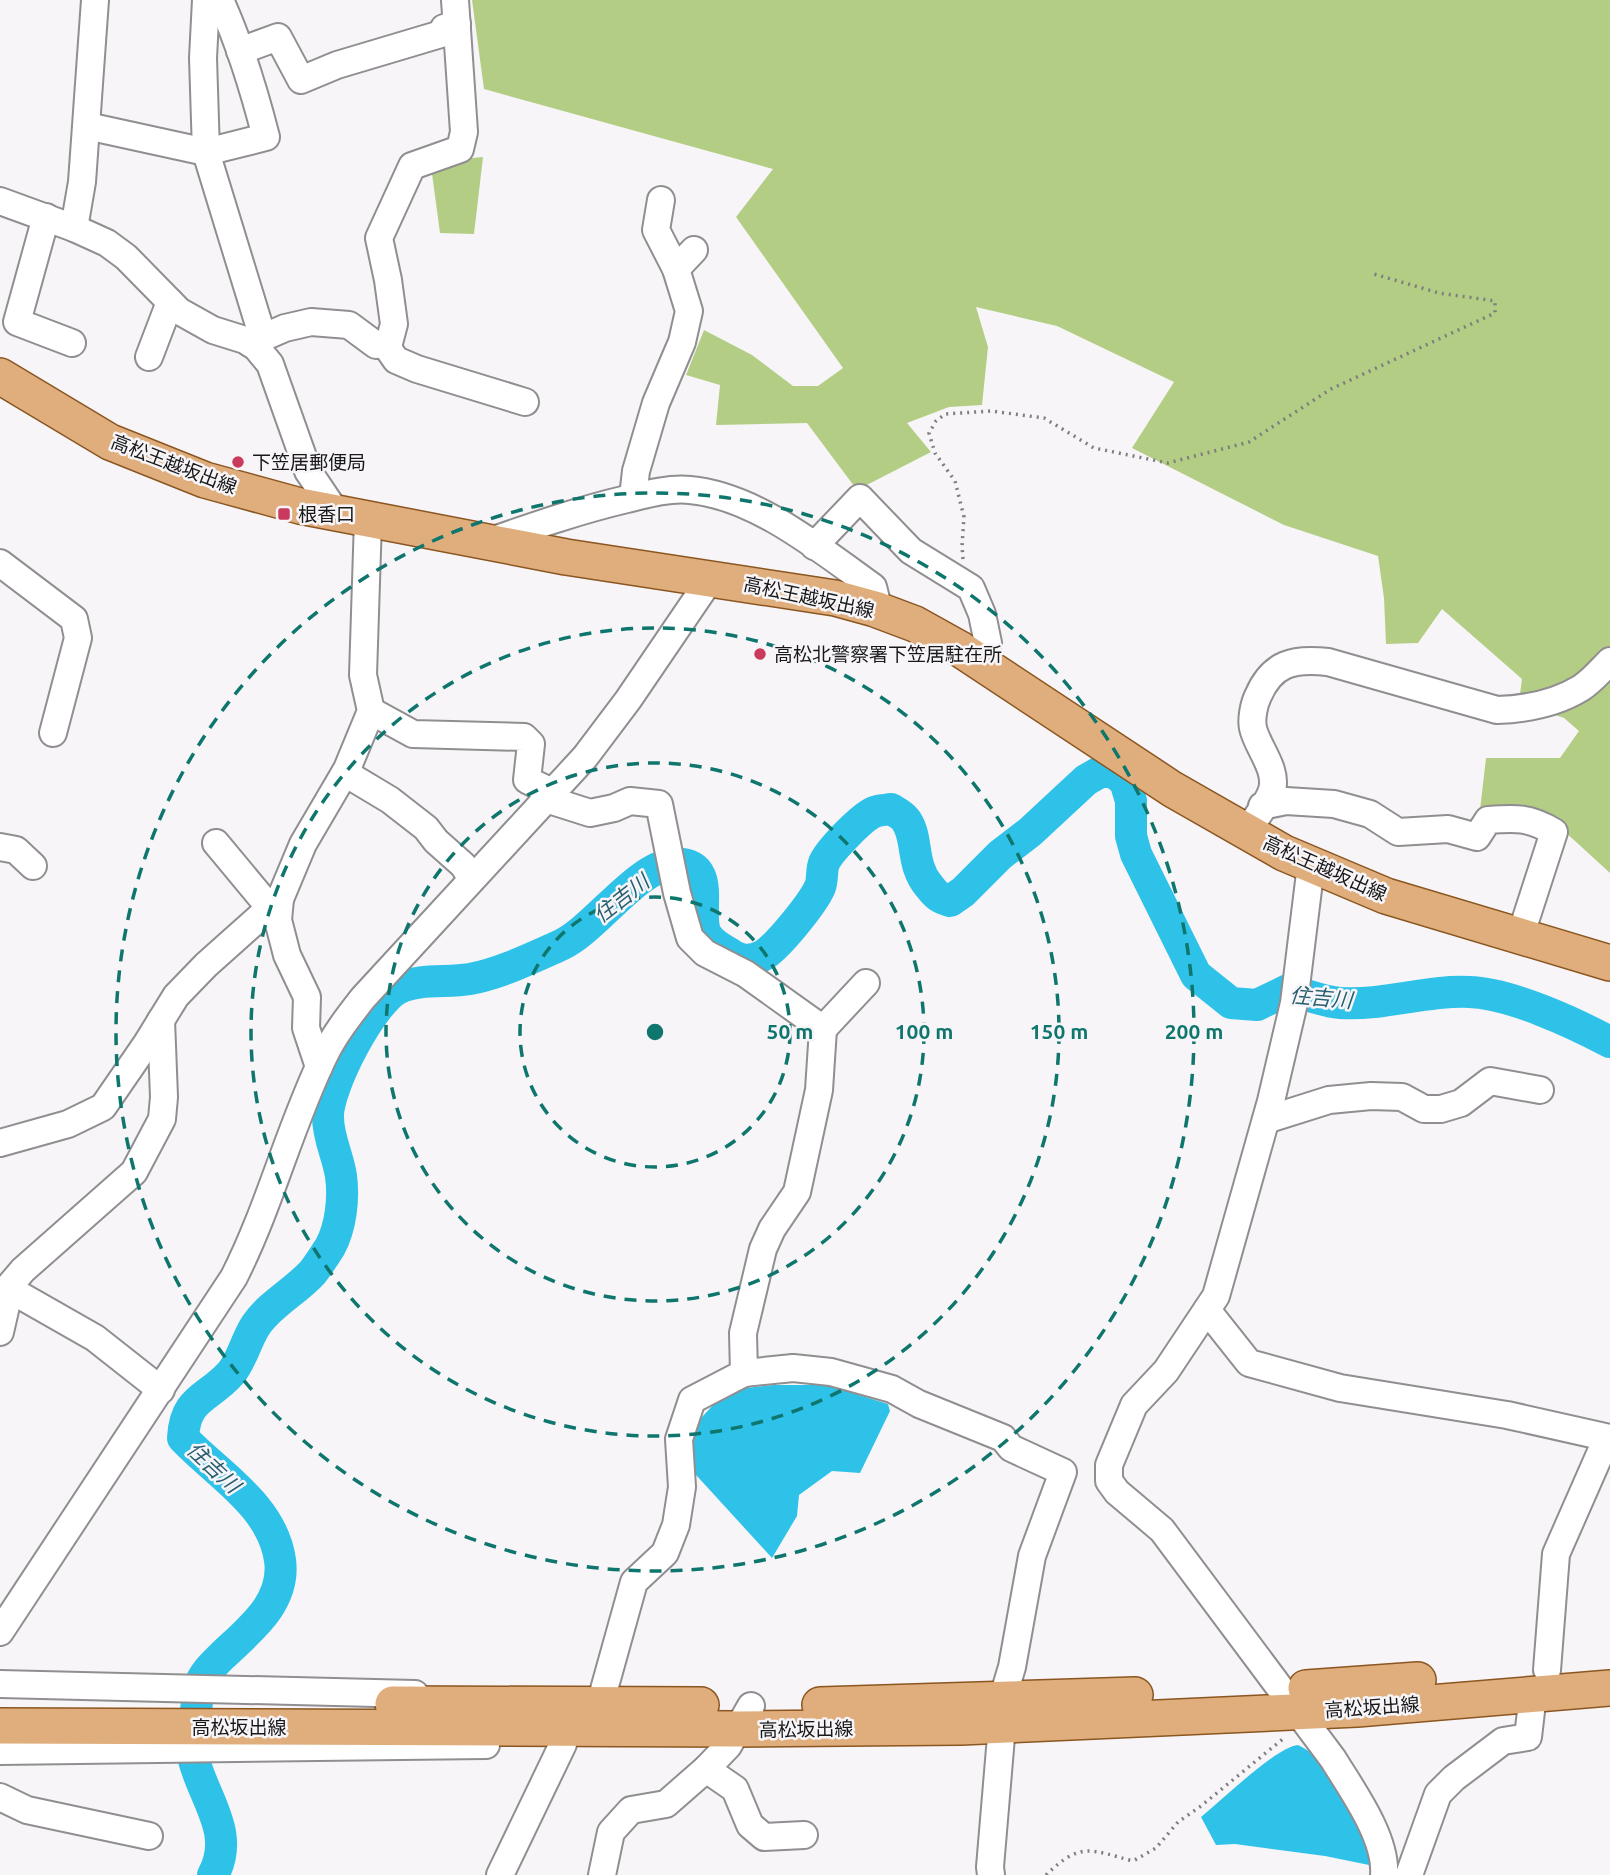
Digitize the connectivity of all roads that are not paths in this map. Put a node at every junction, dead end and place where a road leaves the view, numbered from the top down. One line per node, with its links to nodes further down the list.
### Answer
1 (95, 0): 7 (street)
2 (206, 0): 8 (street)
3 (220, 0): 6 (street)
4 (442, 0): 5 (street)
5 (452, 17): 6 (street); 16 (street)
6 (240, 51): 8 (street)
7 (87, 127): 8 (street); 12 (street)
8 (206, 152): 14 (street)
9 (662, 200): 20 (street)
10 (0, 201): 11 (street)
11 (46, 217): 12 (street); 15 (street)
12 (74, 228): 13 (street)
13 (170, 302): 14 (street); 17 (street)
14 (256, 340): 16 (street); 21 (street)
15 (72, 343)
16 (385, 344): 19 (street)
17 (149, 357)
18 (2, 385): 21 (main road, 高松王越坂出線)
19 (525, 402)
20 (633, 497): 22 (street); 23 (street)
21 (352, 517): 22 (main road, 高松王越坂出線); 29 (street)
22 (487, 542): 25 (main road, 高松王越坂出線)
23 (814, 546): 26 (street); 28 (street)
24 (0, 563): 30 (street)
25 (712, 578): 26 (main road, 高松王越坂出線); 32 (street)
26 (879, 611): 28 (main road, 高松王越坂出線)
27 (1610, 662): 33 (street)
28 (983, 664): 33 (main road, 高松王越坂出線)
29 (371, 711): 31 (street); 32 (street)
30 (53, 733)
31 (345, 773): 38 (street); 39 (street)
32 (549, 795): 38 (street); 44 (street)
33 (1254, 819): 36 (main road, 高松王越坂出線); 40 (street)
34 (216, 843): 39 (street)
35 (0, 848): 37 (street)
36 (1311, 865): 40 (main road, 高松王越坂出線); 47 (street)
37 (33, 866)
38 (472, 879): 45 (street)
39 (275, 904): 43 (street); 45 (street)
40 (1520, 937): 41 (main road, 高松王越坂出線)
41 (1610, 964)
42 (866, 983): 44 (street)
43 (161, 1020): 48 (street); 49 (street)
44 (823, 1028): 52 (street)
45 (319, 1067): 53 (street)
46 (1540, 1090): 47 (street)
47 (1266, 1120): 50 (street)
48 (0, 1143)
49 (5, 1290): 51 (street); 53 (street)
50 (1207, 1310): 54 (street); 60 (street)
51 (0, 1332)
52 (744, 1373): 62 (street); 63 (street)
53 (161, 1390): 55 (street)
54 (1608, 1438): 57 (street)
55 (0, 1632)
56 (1610, 1666): 57 (main road, 高松坂出線)
57 (1540, 1682): 59 (main road, 高松坂出線); 60 (main road, 高松坂出線); 78 (street)
58 (0, 1684): 62 (street)
59 (1610, 1688)
60 (1290, 1701): 63 (main road, 高松坂出線); 77 (street)
61 (0, 1703): 64 (main road, 高松坂出線)
62 (592, 1703): 64 (main road, 高松坂出線); 65 (main road, 高松坂出線)
63 (1005, 1712): 65 (main road, 高松坂出線); 76 (street)
64 (258, 1716): 66 (main road, 高松坂出線); 67 (main road, 高松坂出線)
65 (744, 1718): 67 (main road, 高松坂出線); 70 (street)
66 (0, 1726)
67 (674, 1729): 68 (street)
68 (563, 1744): 69 (street); 74 (street)
69 (0, 1751)
70 (706, 1769): 72 (street); 75 (street)
71 (0, 1797): 73 (street)
72 (804, 1835)
73 (149, 1836)
74 (500, 1875)
75 (602, 1875)
76 (991, 1875)
77 (1384, 1875)
78 (1409, 1875)

